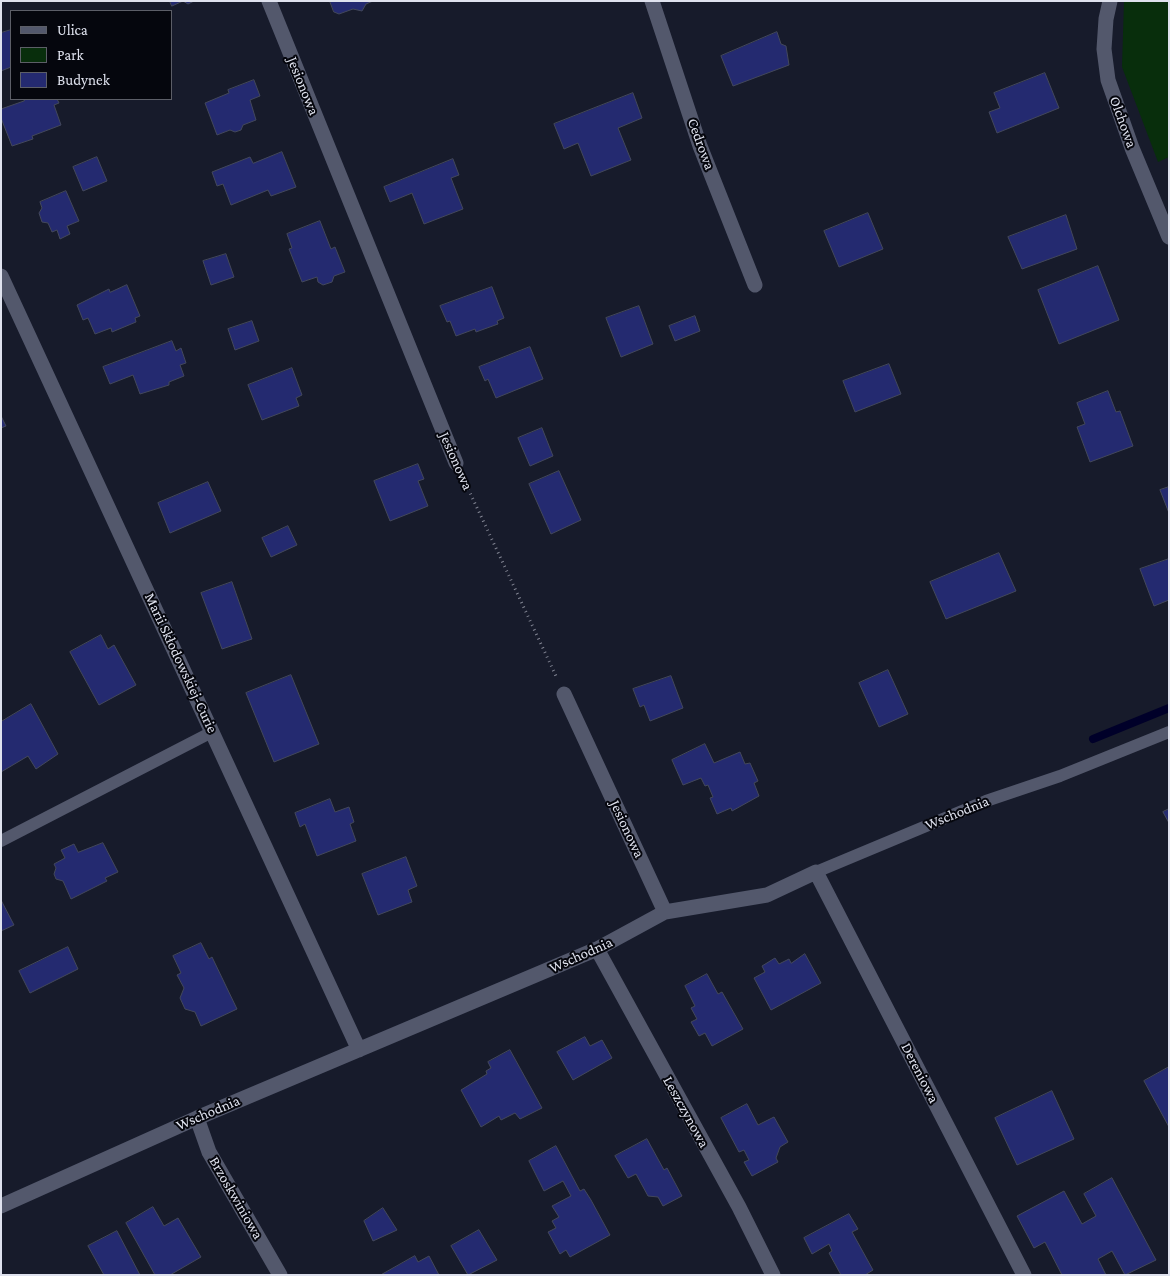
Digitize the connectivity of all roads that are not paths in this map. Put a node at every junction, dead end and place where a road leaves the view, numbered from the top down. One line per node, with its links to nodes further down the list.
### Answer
1 (269, 1): 7 (street, Jesionowa)
2 (652, 1): 6 (street, Cedrowa)
3 (1110, 1): 4 (street, Olchowa)
4 (1169, 237)
5 (1, 276): 9 (street, Marii Skłodowskiej-Curie)
6 (755, 284)
7 (456, 464)
8 (564, 694): 13 (street, Jesionowa)
9 (212, 732): 11 (lane); 15 (street, Marii Skłodowskiej-Curie)
10 (1169, 732): 12 (lane, Wschodnia)
11 (1, 841)
12 (816, 872): 13 (street, Wschodnia); 20 (street, Dereniowa)
13 (665, 912): 14 (street, Wschodnia)
14 (597, 950): 15 (street, Wschodnia); 19 (street, Leszczynowa)
15 (359, 1050): 16 (street, Wschodnia)
16 (197, 1118): 17 (street, Wschodnia); 18 (street, Brzoskwiniowa)
17 (1, 1206)
18 (280, 1275)
19 (773, 1275)
20 (1024, 1275)

